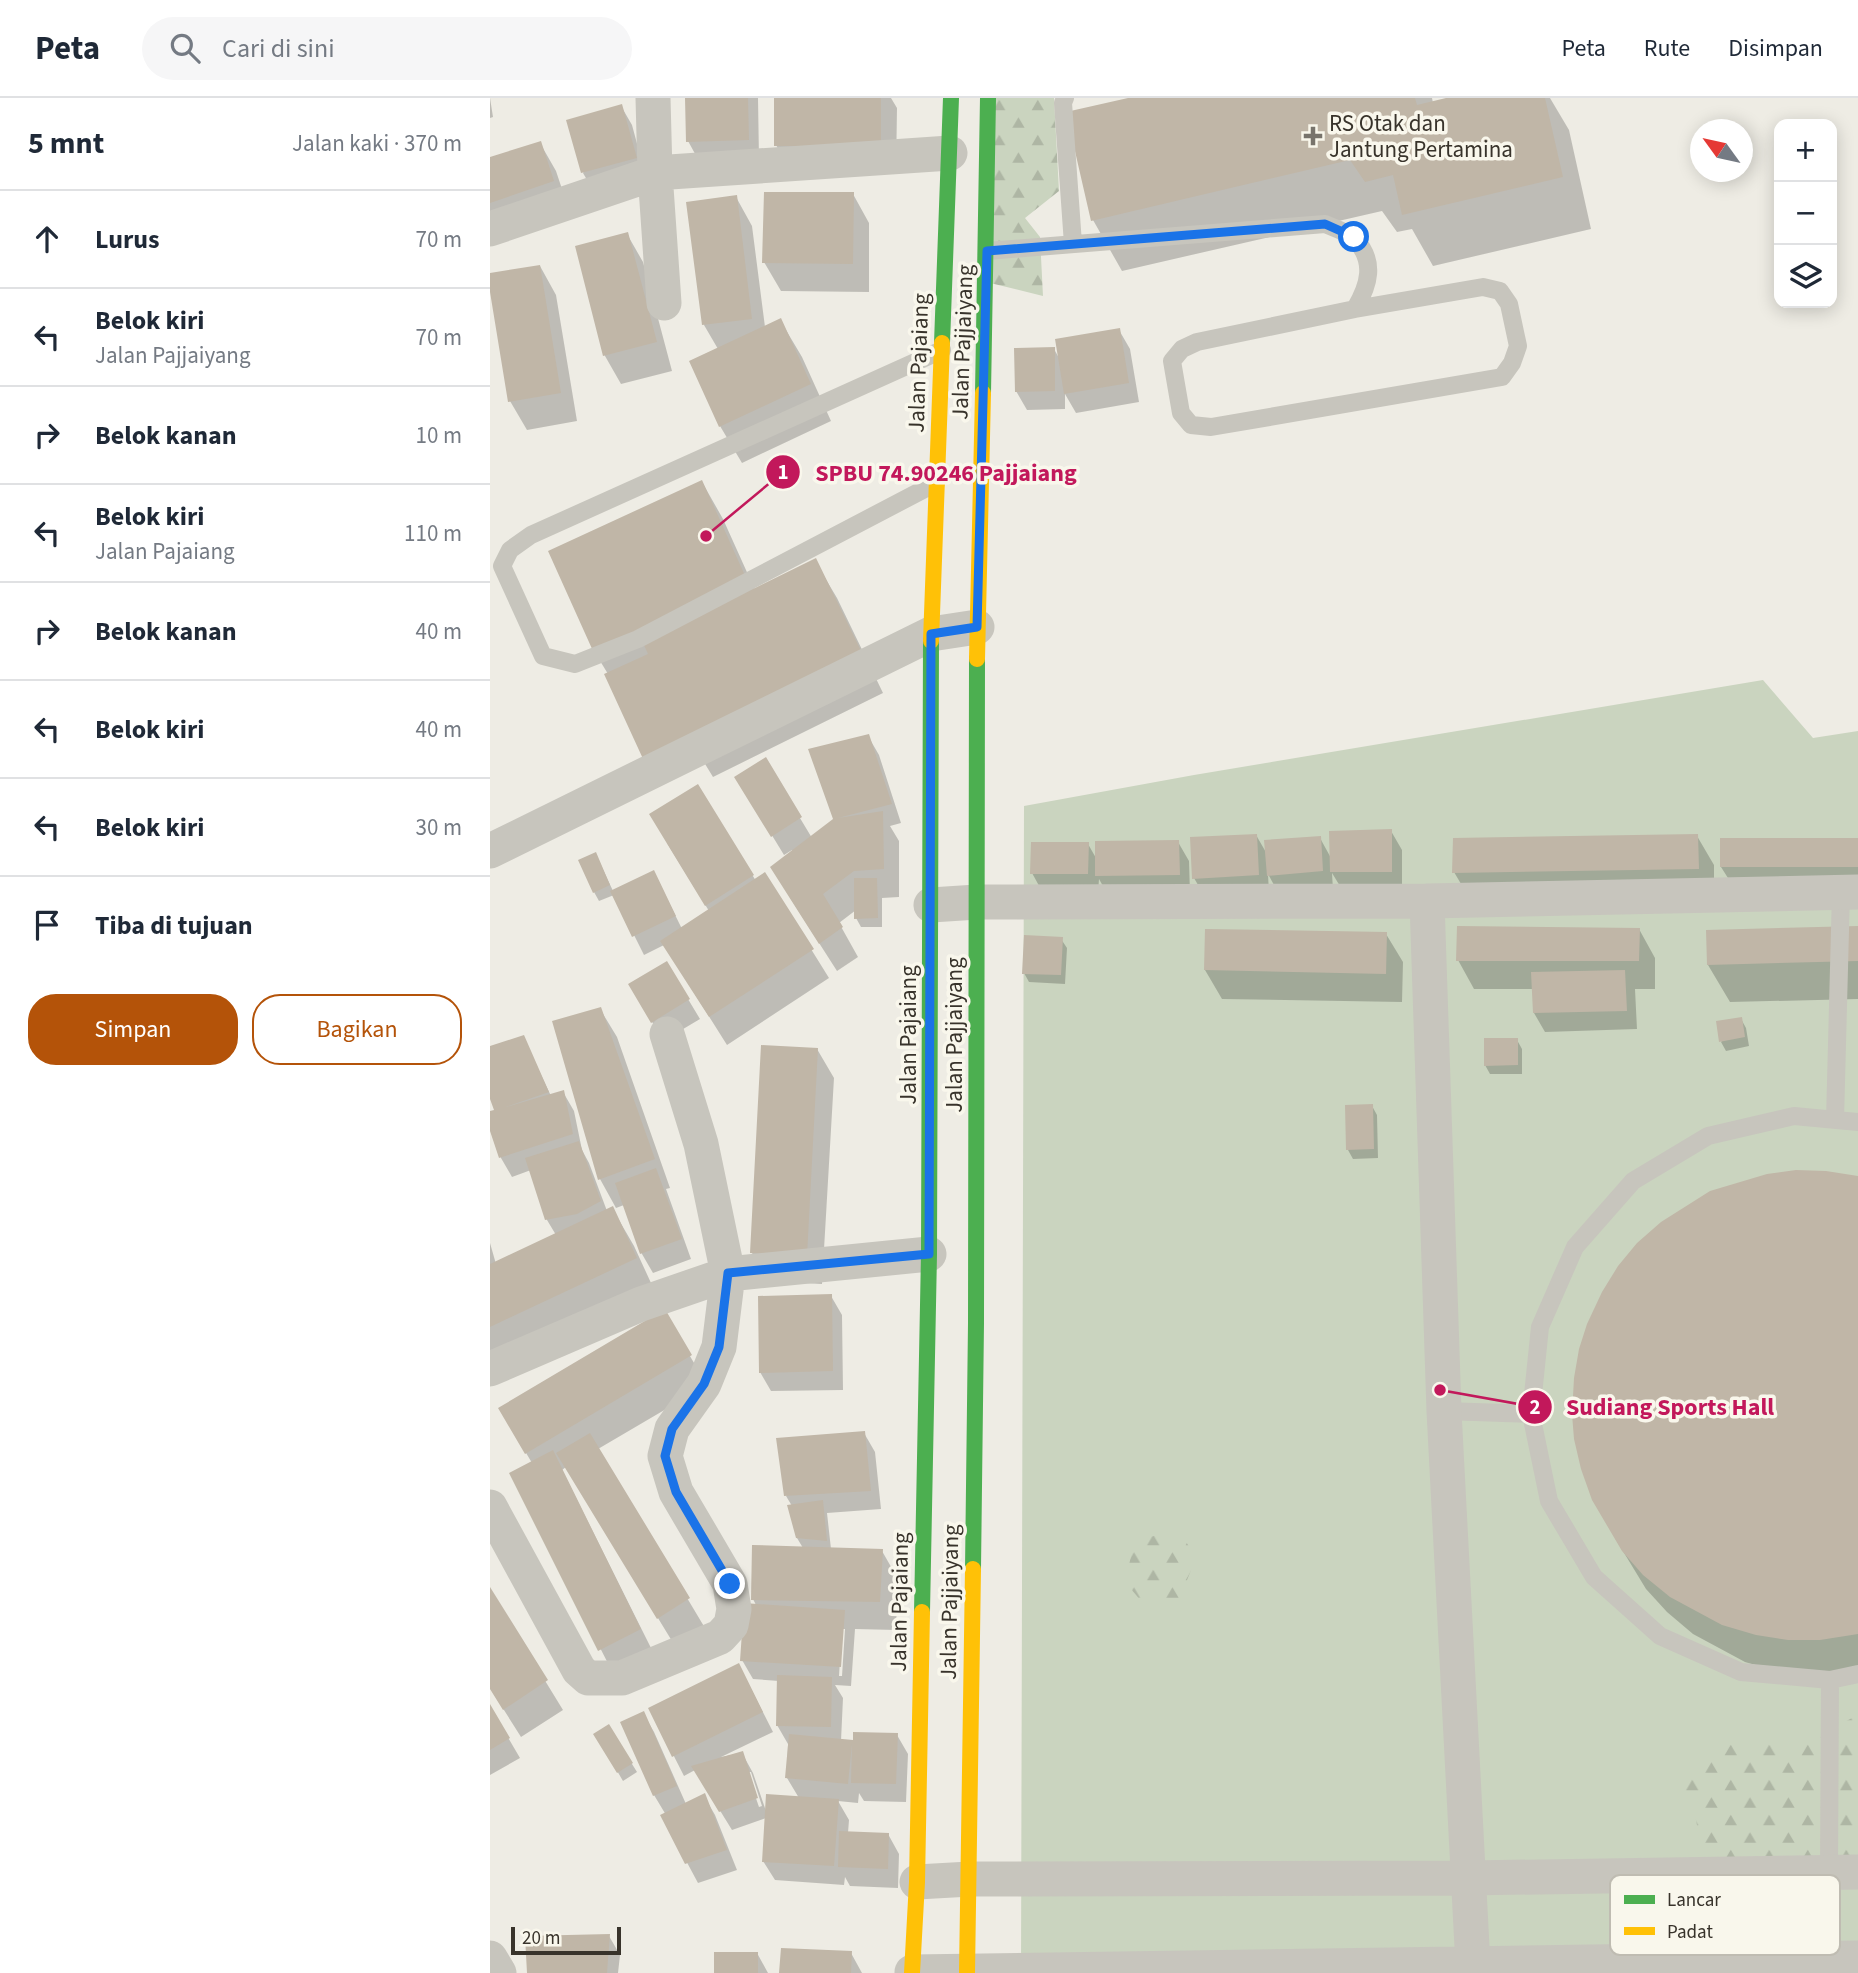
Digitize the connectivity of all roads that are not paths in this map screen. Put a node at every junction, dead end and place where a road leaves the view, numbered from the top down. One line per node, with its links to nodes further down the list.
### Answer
1 (653, 98): 6 (street)
2 (951, 98): 5 (main road, Jalan Pajaiang)
3 (988, 98): 9 (main road, Jalan Pajjaiyang)
4 (1065, 98): 8 (lane)
5 (950, 153): 6 (street); 12 (main road, Jalan Pajaiang)
6 (655, 173): 7 (street); 10 (street)
7 (490, 229)
8 (1073, 244): 9 (lane); 11 (lane)
9 (987, 251): 14 (main road, Jalan Pajjaiyang)
10 (664, 303)
11 (1355, 309): 11 (lane)
12 (942, 350): 13 (main road, Jalan Pajaiang); 13 (lane)
13 (936, 483): 15 (main road, Jalan Pajaiang)
14 (977, 627): 15 (street); 19 (main road, Jalan Pajjaiyang)
15 (931, 634): 16 (street); 20 (main road, Jalan Pajaiang)
16 (490, 850)
17 (1849, 892): 18 (street); 22 (lane)
18 (1427, 901): 19 (street); 27 (street)
19 (977, 902): 20 (street); 36 (main road, Jalan Pajjaiyang)
20 (931, 905): 24 (main road, Jalan Pajaiang)
21 (667, 1034): 25 (street)
22 (1835, 1120): 23 (lane); 28 (lane)
23 (1858, 1122)
24 (929, 1254): 25 (street); 37 (main road, Jalan Pajaiang)
25 (728, 1273): 26 (street); 29 (street)
26 (490, 1369)
27 (1444, 1411): 28 (lane); 35 (street)
28 (1531, 1414): 31 (lane)
29 (490, 1507)
30 (1858, 1674): 31 (lane)
31 (1830, 1680): 32 (lane)
32 (1844, 1872): 33 (street)
33 (1656, 1875)
34 (1610, 1876): 35 (street)
35 (1468, 1878): 36 (street); 40 (street)
36 (970, 1879): 37 (street); 41 (main road, Jalan Pajjaiyang)
37 (917, 1882): 42 (main road, Jalan Pajaiang)
38 (490, 1958): 43 (street)
39 (1858, 1958): 40 (street)
40 (1473, 1965): 41 (street)
41 (967, 1971): 42 (street)
42 (912, 1972)
43 (499, 1973)

